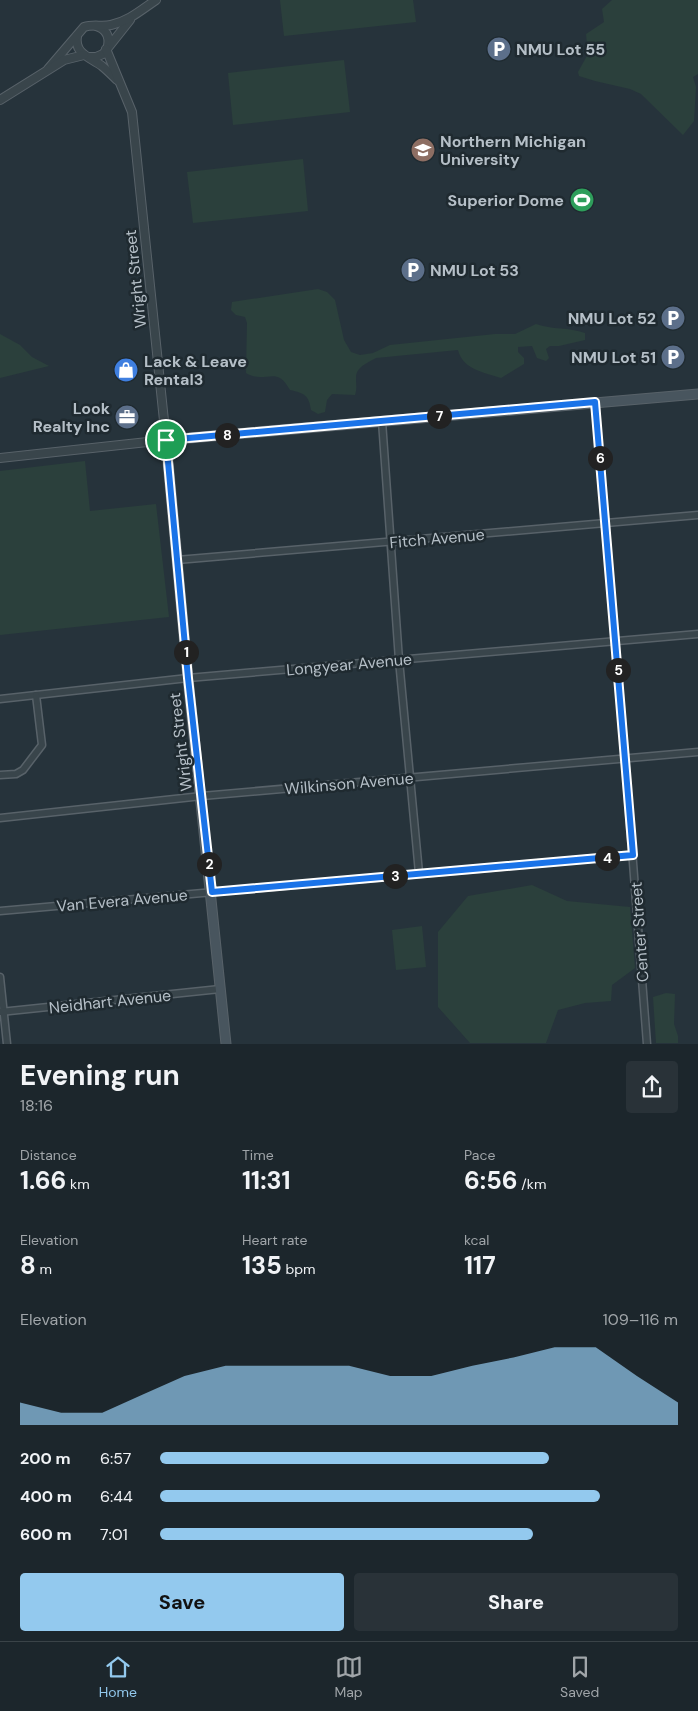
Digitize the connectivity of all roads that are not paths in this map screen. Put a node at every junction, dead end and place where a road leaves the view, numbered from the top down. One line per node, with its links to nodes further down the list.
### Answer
1 (156, 0): 2 (street)
2 (133, 16): 3 (street); 5 (street)
3 (94, 25): 4 (street); 5 (street, Wright Street)
4 (78, 35): 6 (street); 7 (street)
5 (107, 48): 6 (street); 8 (street, Wright Street)
6 (85, 56): 7 (street); 8 (street, Wright Street)
7 (48, 69): 9 (street)
8 (119, 81): 13 (street, Wright Street)
9 (0, 100)
10 (698, 394): 11 (main road)
11 (595, 402): 12 (main road); 16 (street, Center Street)
12 (382, 420): 13 (main road); 17 (street)
13 (166, 440): 14 (street); 18 (main road, Wright Street)
14 (0, 458)
15 (698, 515): 16 (street, Fitch Avenue)
16 (606, 523): 17 (street, Fitch Avenue); 20 (street, Center Street)
17 (392, 542): 18 (street, Fitch Avenue); 21 (street)
18 (177, 560): 22 (main road, Wright Street)
19 (698, 634): 20 (street, Longyear Avenue)
20 (616, 641): 21 (street, Longyear Avenue); 26 (street, Center Street)
21 (399, 660): 22 (street, Longyear Avenue); 28 (street)
22 (188, 678): 23 (street, Longyear Avenue); 29 (main road, Wright Street)
23 (36, 695): 24 (street, Longyear Avenue); 27 (street)
24 (0, 699)
25 (698, 752): 26 (street, Wilkinson Avenue)
26 (626, 759): 28 (street, Wilkinson Avenue); 31 (street, Center Street)
27 (0, 775)
28 (410, 778): 29 (street, Wilkinson Avenue); 32 (street)
29 (202, 796): 30 (street, Wilkinson Avenue); 33 (main road, Wright Street)
30 (0, 818)
31 (633, 855): 32 (street, Van Evera Avenue); 40 (street, Center Street)
32 (419, 874): 33 (street, Van Evera Avenue)
33 (212, 892): 34 (street, Van Evera Avenue); 36 (main road, Wright Street)
34 (0, 911)
35 (0, 977): 37 (street)
36 (220, 989): 37 (street, Neidhart Avenue); 39 (main road, Wright Street)
37 (2, 1012): 38 (street)
38 (7, 1044)
39 (226, 1044)
40 (647, 1044)

